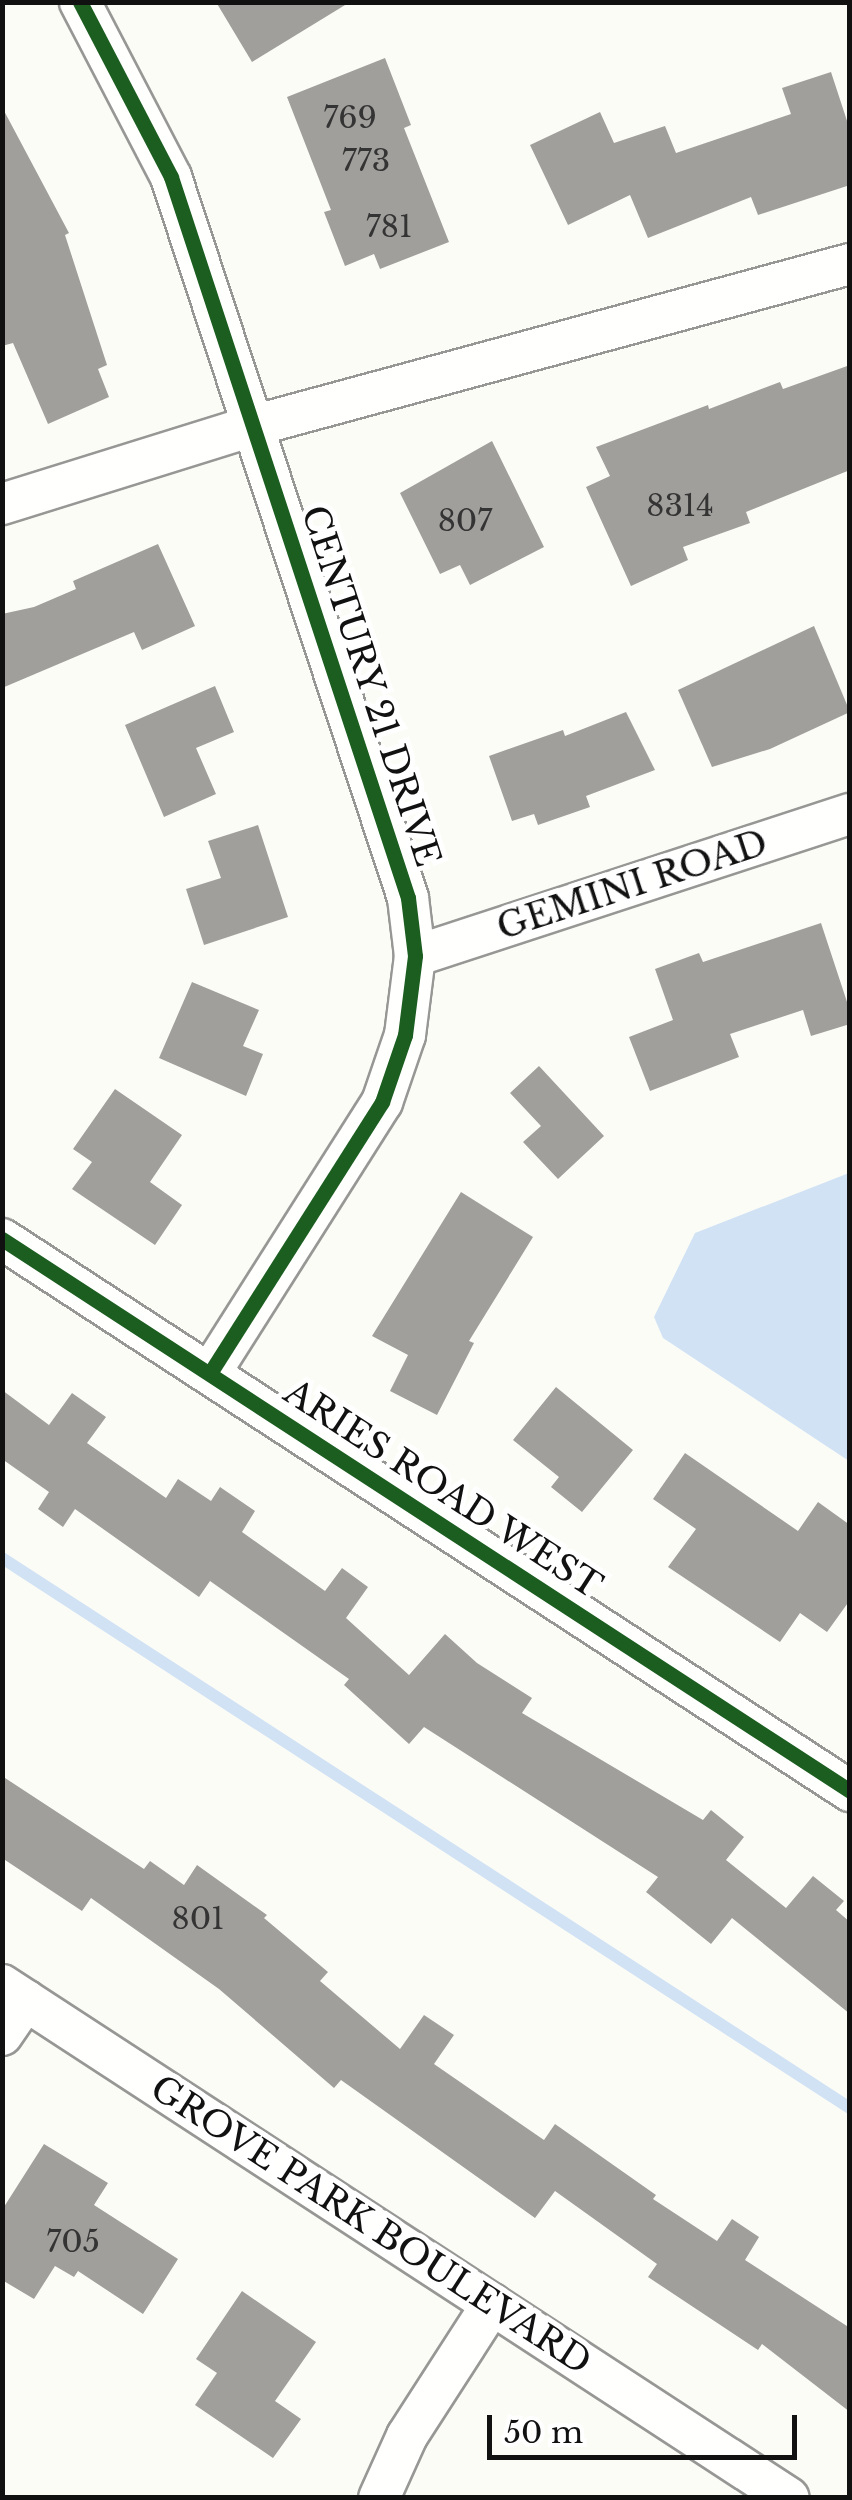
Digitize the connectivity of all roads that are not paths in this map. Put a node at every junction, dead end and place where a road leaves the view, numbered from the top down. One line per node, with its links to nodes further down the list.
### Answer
1 (80, 2): 3 (street, CENTURY 21 DRIVE)
2 (850, 264): 3 (street)
3 (256, 425): 4 (street); 6 (street, CENTURY 21 DRIVE)
4 (2, 504)
5 (850, 814): 6 (street, GEMINI ROAD)
6 (415, 956): 8 (street, CENTURY 21 DRIVE)
7 (2, 1239): 8 (street, ARIES ROAD WEST)
8 (210, 1373): 9 (street, ARIES ROAD WEST)
9 (850, 1791)
10 (14, 1992): 11 (street); 12 (street, GROVE PARK BOULEVARD)
11 (2, 2035)
12 (492, 2304): 13 (street); 14 (street, GROVE PARK BOULEVARD)
13 (378, 2498)
14 (789, 2498)

